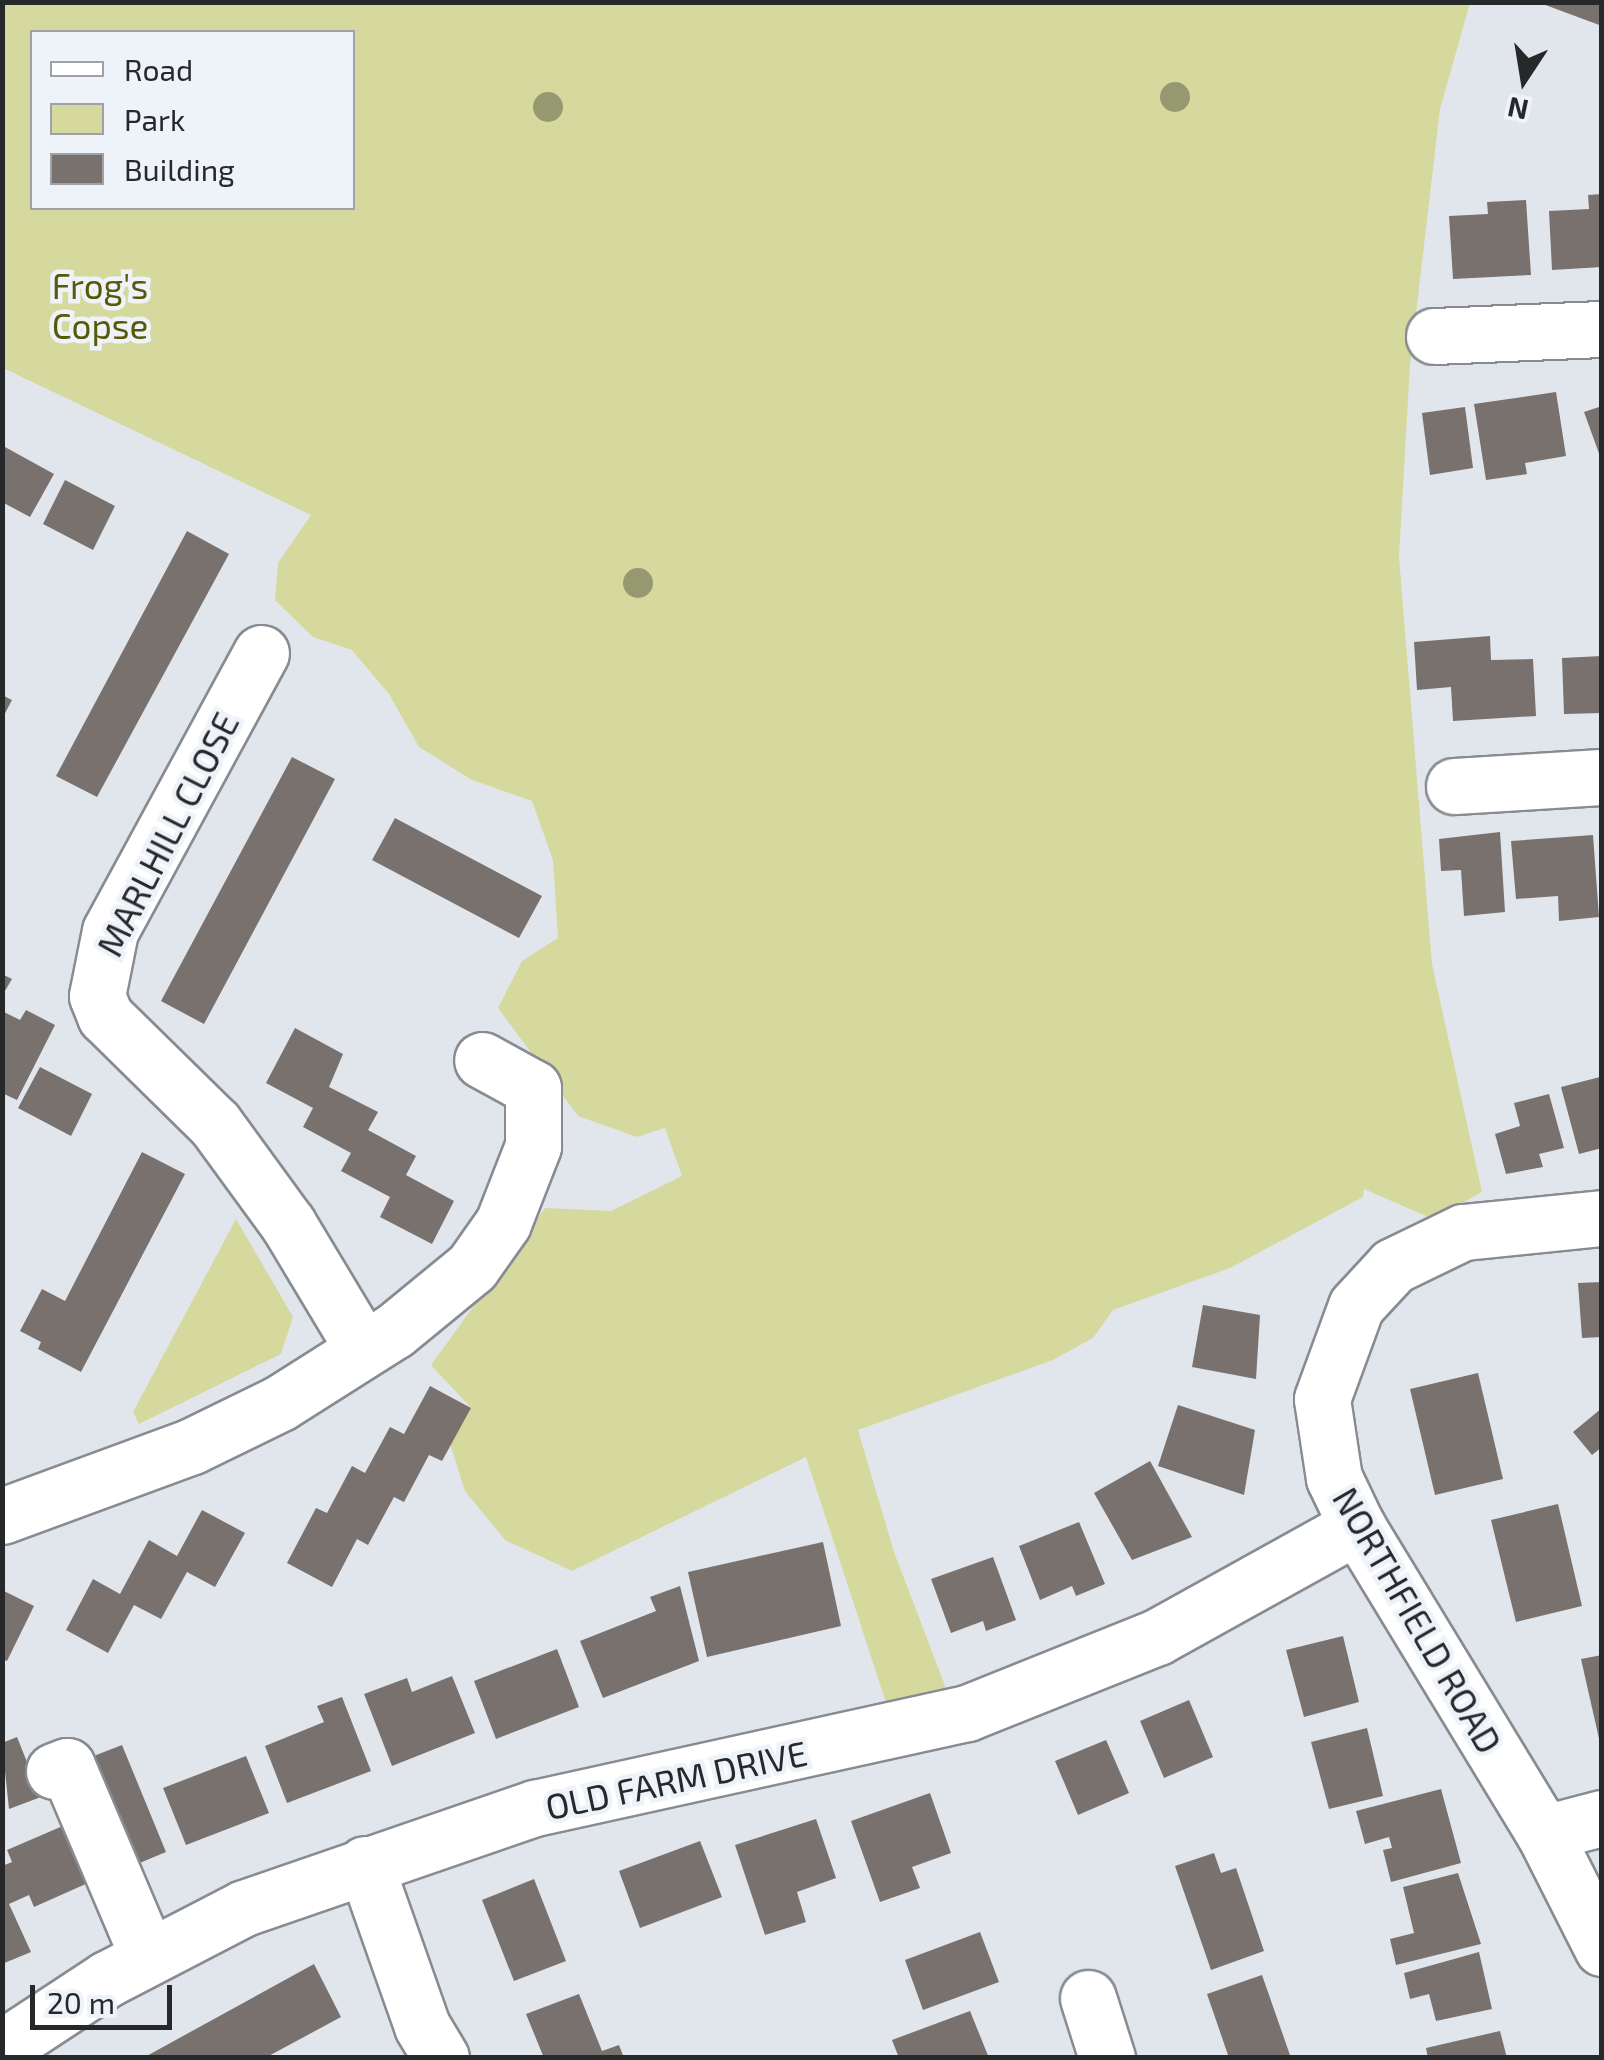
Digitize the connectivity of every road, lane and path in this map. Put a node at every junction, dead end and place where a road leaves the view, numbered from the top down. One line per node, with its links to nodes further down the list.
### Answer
1 (1602, 329): 2 (street)
2 (1434, 336)
3 (262, 653): 8 (street, MARLHILL CLOSE)
4 (1602, 778): 5 (street)
5 (1454, 786)
6 (482, 1060): 8 (street)
7 (1602, 1218): 10 (street, NORTHFIELD ROAD)
8 (363, 1349): 9 (street)
9 (2, 1516)
10 (1357, 1526): 13 (street, NORTHFIELD ROAD); 14 (street, OLD FARM DRIVE)
11 (54, 1771): 16 (street)
12 (1602, 1818): 13 (street)
13 (1544, 1833): 15 (street, NORTHFIELD ROAD)
14 (365, 1864): 16 (street, OLD FARM DRIVE); 19 (street)
15 (1602, 1948)
16 (148, 1957): 18 (street, OLD FARM DRIVE)
17 (1088, 1998): 20 (street)
18 (2, 2048)
19 (441, 2058)
20 (1107, 2058)

